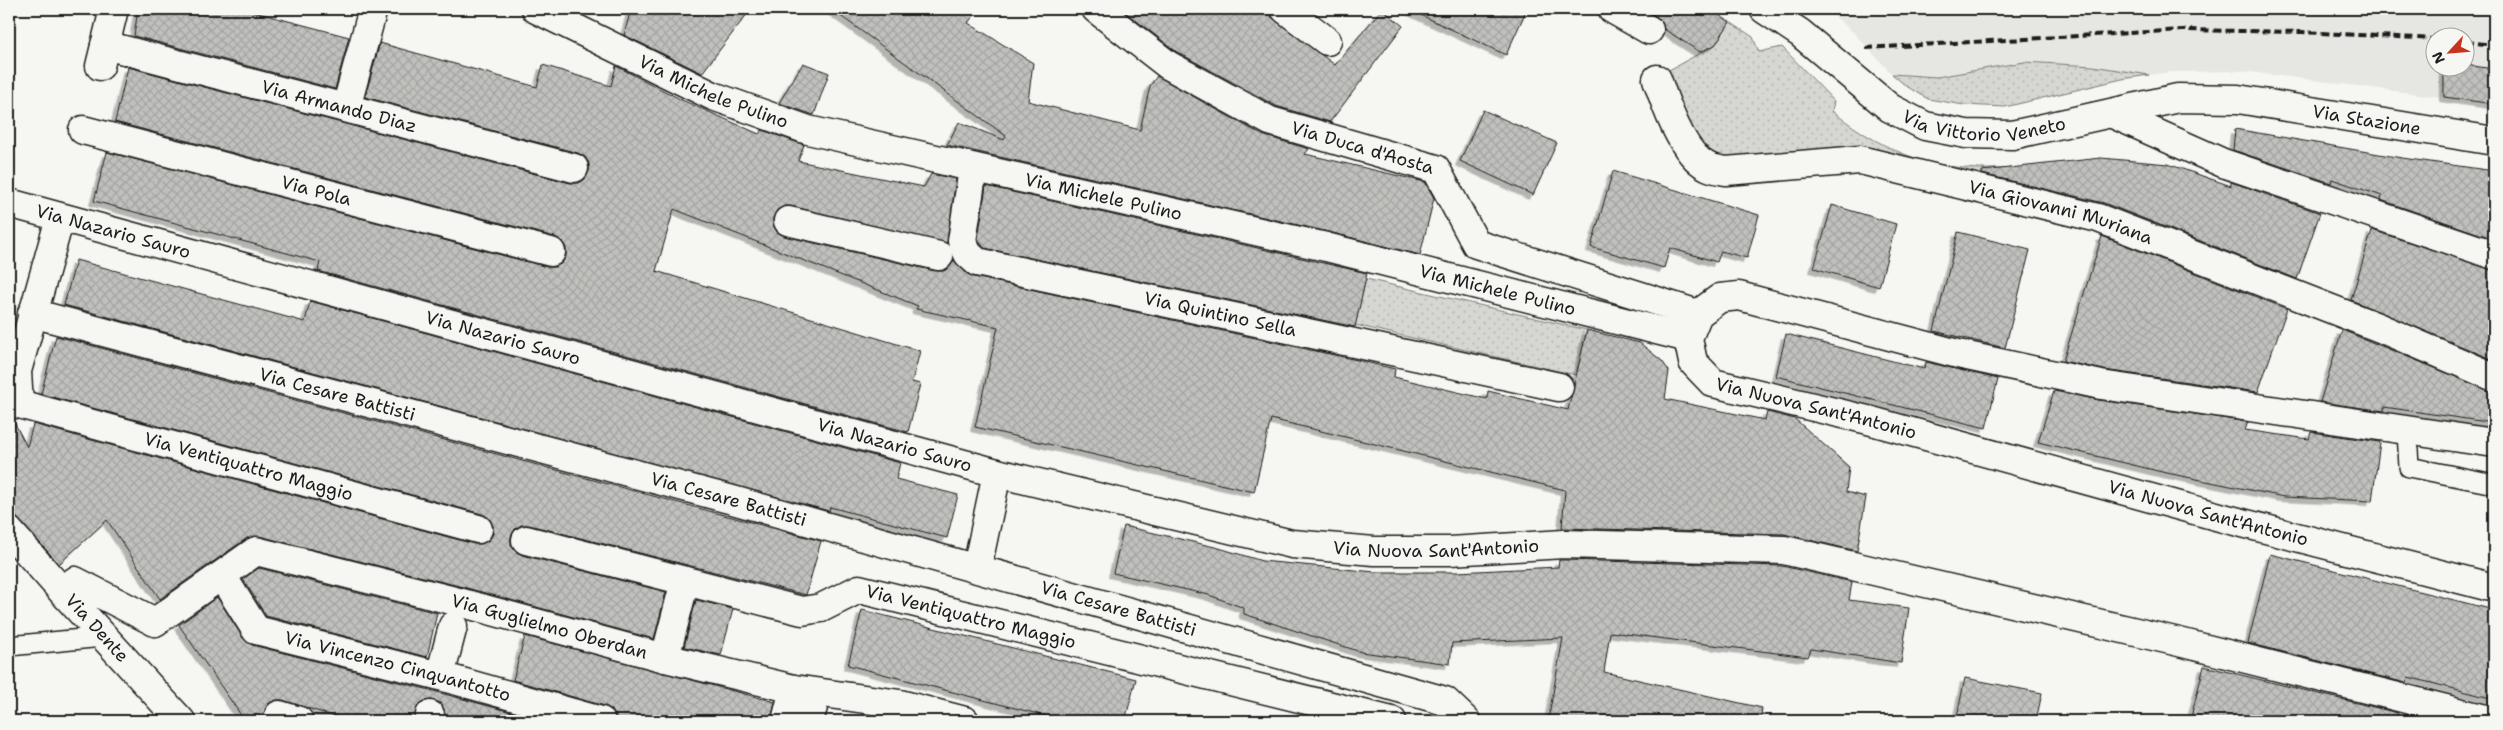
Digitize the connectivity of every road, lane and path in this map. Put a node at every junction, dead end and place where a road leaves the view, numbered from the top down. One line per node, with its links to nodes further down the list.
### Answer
1 (114, 9): 12 (street, Via Armando Diaz)
2 (373, 9): 12 (street)
3 (536, 9): 17 (street, Via Michele Pulino)
4 (1096, 9): 25 (street, Via Duca d'Aosta)
5 (1285, 9): 9 (street)
6 (1612, 9): 8 (street)
7 (1764, 9): 13 (street, Via Vittorio Veneto)
8 (1648, 30)
9 (1327, 41)
10 (1656, 79): 26 (street, Via Giovanni Muriana)
11 (2238, 99): 13 (street, Via Vittorio Veneto); 15 (street, Via Stazione)
12 (346, 108): 16 (street, Via Armando Diaz)
13 (2113, 114): 22 (street)
14 (83, 130): 21 (street, Via Pola)
15 (2494, 140)
16 (574, 168)
17 (973, 168): 25 (street, Via Michele Pulino); 27 (street, Via Quintino Sella)
18 (9, 203): 19 (street, Via Nazario Sauro)
19 (60, 218): 24 (street); 30 (street, Via Nazario Sauro)
20 (788, 221): 23 (street)
21 (551, 252)
22 (2494, 254)
23 (939, 256)
24 (32, 313): 32 (street, Via Ventiquattro Maggio); 35 (street, Via Cesare Battisti)
25 (1693, 326): 28 (street); 38 (street, Via Nuova Sant'Antonio)
26 (2494, 377)
27 (1559, 387)
28 (2407, 431): 29 (street); 31 (lane)
29 (2494, 443)
30 (998, 473): 35 (street); 48 (street, Via Nuova Sant'Antonio)
31 (2494, 484)
32 (478, 528)
33 (9, 530): 39 (street)
34 (526, 540): 37 (street, Via Ventiquattro Maggio)
35 (977, 568): 47 (street, Via Cesare Battisti)
36 (222, 576): 40 (street, Via Guglielmo Oberdan); 44 (street, Via Guglielmo Oberdan); 45 (street, Via Vincenzo Cinquantotto)
37 (685, 581): 44 (street); 54 (street, Via Ventiquattro Maggio)
38 (2494, 588)
39 (62, 591): 40 (street, Via Dente); 42 (street, Via Dente)
40 (155, 622)
41 (453, 626): 45 (street)
42 (104, 637): 43 (lane); 49 (street, Via Dente)
43 (9, 646)
44 (665, 658): 46 (street, Via Guglielmo Oberdan)
45 (440, 676): 50 (street, Via Vincenzo Cinquantotto)
46 (806, 691): 51 (street); 52 (street); 53 (street, Via Guglielmo Oberdan)
47 (1436, 706): 55 (street)
48 (2494, 720)
49 (181, 721)
50 (601, 721)
51 (786, 721)
52 (809, 721)
53 (965, 721)
54 (1392, 721)
55 (1466, 721)

